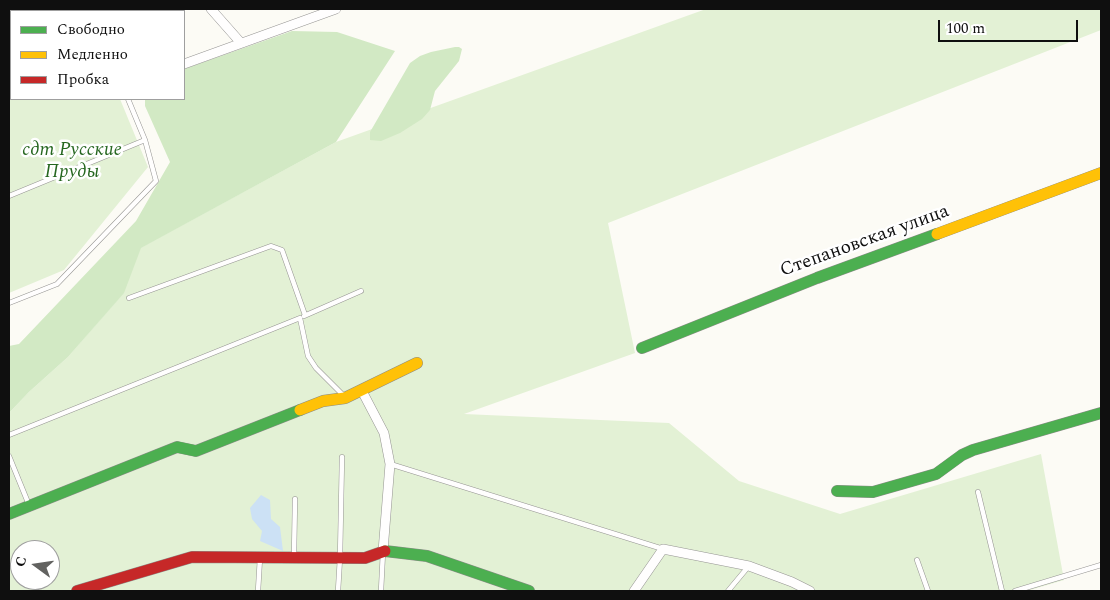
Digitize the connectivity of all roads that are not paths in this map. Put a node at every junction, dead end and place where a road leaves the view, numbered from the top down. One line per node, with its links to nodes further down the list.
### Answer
1 (210, 9): 3 (street)
2 (336, 9): 3 (street)
3 (241, 42): 4 (street)
4 (185, 64)
5 (128, 100): 6 (lane)
6 (146, 140): 8 (lane); 11 (lane)
7 (1101, 173): 14 (street, Степановская улица)
8 (9, 196)
9 (361, 291): 12 (lane)
10 (129, 298): 12 (lane)
11 (9, 303)
12 (305, 315): 13 (lane)
13 (300, 318): 17 (lane); 19 (lane)
14 (642, 348)
15 (417, 363): 16 (street)
16 (362, 391): 17 (street); 22 (street)
17 (346, 398): 26 (street)
18 (1101, 413): 23 (street)
19 (9, 435)
20 (9, 456): 26 (lane)
21 (342, 457): 32 (lane)
22 (390, 464): 28 (lane); 29 (street)
23 (837, 492)
24 (978, 492): 45 (lane)
25 (295, 499): 31 (lane)
26 (29, 507): 27 (street)
27 (9, 514)
28 (663, 549): 35 (street); 41 (street)
29 (383, 551): 32 (street); 39 (lane); 40 (street)
30 (260, 556): 31 (street); 36 (street); 37 (lane)
31 (294, 557): 32 (street)
32 (340, 558): 38 (lane)
33 (916, 560): 44 (lane)
34 (1101, 564): 46 (lane)
35 (749, 566): 42 (lane); 43 (street)
36 (77, 591)
37 (258, 591)
38 (338, 591)
39 (381, 591)
40 (529, 591)
41 (634, 591)
42 (728, 591)
43 (810, 591)
44 (928, 591)
45 (1002, 591)
46 (1015, 591)

